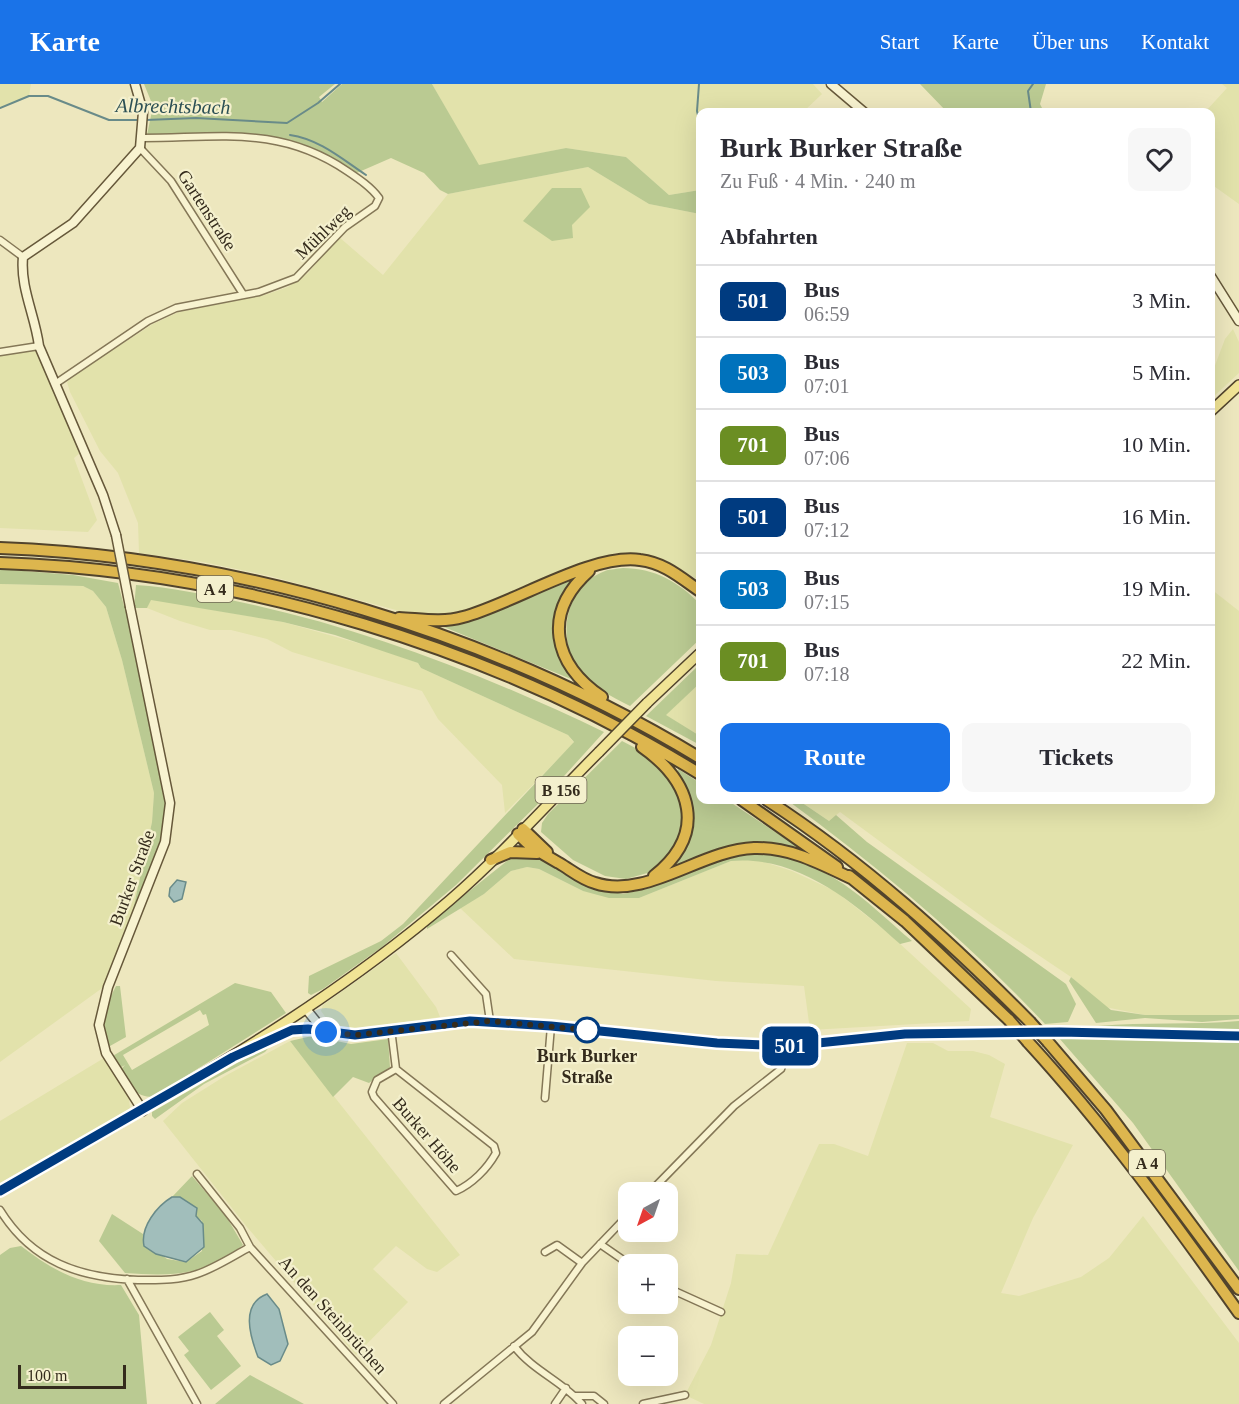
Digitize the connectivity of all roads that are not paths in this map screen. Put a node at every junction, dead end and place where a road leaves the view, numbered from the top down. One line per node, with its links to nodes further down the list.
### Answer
1 (135, 84): 4 (street)
2 (831, 84): 3 (street)
3 (859, 108)
4 (143, 138): 5 (street); 13 (street, Mühlweg)
5 (140, 148): 7 (street); 9 (street, Gartenstraße)
6 (0, 240): 7 (street)
7 (23, 257): 11 (street, Burker Straße)
8 (1215, 283): 10 (street)
9 (243, 294)
10 (1239, 321)
11 (39, 346): 12 (street); 13 (street, Burker Straße)
12 (0, 351)
13 (55, 384): 45 (street, Burker Straße, bridge)
14 (1239, 385): 15 (main road)
15 (1215, 407)
16 (0, 548): 20 (highway, A 4)
17 (0, 562): 23 (highway, A 4)
18 (594, 567): 19 (highway); 20 (highway); 22 (highway)
19 (696, 589)
20 (384, 616): 22 (highway, A 4)
21 (696, 657): 28 (main road, B 156, bridge)
22 (637, 721): 24 (highway, A 4)
23 (607, 722): 25 (highway, A 4); 33 (highway)
24 (696, 756)
25 (696, 772)
26 (748, 804): 32 (highway, A 4)
27 (773, 804): 57 (highway, A 4, bridge)
28 (520, 831): 29 (highway); 30 (main road, B 156); 31 (highway)
29 (539, 853): 30 (highway); 31 (highway)
30 (491, 860): 35 (main road, B 156)
31 (558, 862): 33 (highway)
32 (853, 879): 33 (highway); 60 (highway, A 4, bridge)
33 (648, 880)
34 (451, 955): 36 (street)
35 (306, 1009): 39 (street); 42 (main road, B 156)
36 (490, 1021): 37 (street); 38 (street)
37 (551, 1026): 41 (street); 44 (street)
38 (391, 1029): 39 (street); 43 (street, Burker Höhe)
39 (326, 1032): 42 (street)
40 (1239, 1036): 41 (street)
41 (789, 1046): 47 (street)
42 (233, 1057): 45 (main road, B 156)
43 (396, 1069): 43 (street, Burker Höhe)
44 (545, 1098)
45 (143, 1111): 48 (main road, B 156)
46 (197, 1174): 52 (street, An den Steinbrüchen)
47 (660, 1182)
48 (0, 1191)
49 (0, 1210): 56 (street)
50 (618, 1225): 51 (street)
51 (600, 1244): 54 (street); 55 (street)
52 (250, 1246): 56 (street); 65 (street, An den Steinbrüchen)
53 (545, 1252): 55 (street)
54 (618, 1256)
55 (582, 1263): 61 (street)
56 (127, 1279): 64 (street)
57 (1239, 1289)
58 (678, 1293): 59 (street)
59 (721, 1312)
60 (1239, 1313)
61 (514, 1346): 62 (street); 66 (street)
62 (567, 1388): 63 (street); 67 (street)
63 (575, 1396): 68 (street); 69 (street)
64 (197, 1404)
65 (393, 1404)
66 (444, 1404)
67 (555, 1404)
68 (582, 1404)
69 (604, 1404)
70 (643, 1404): 71 (street)
71 (681, 1404)

